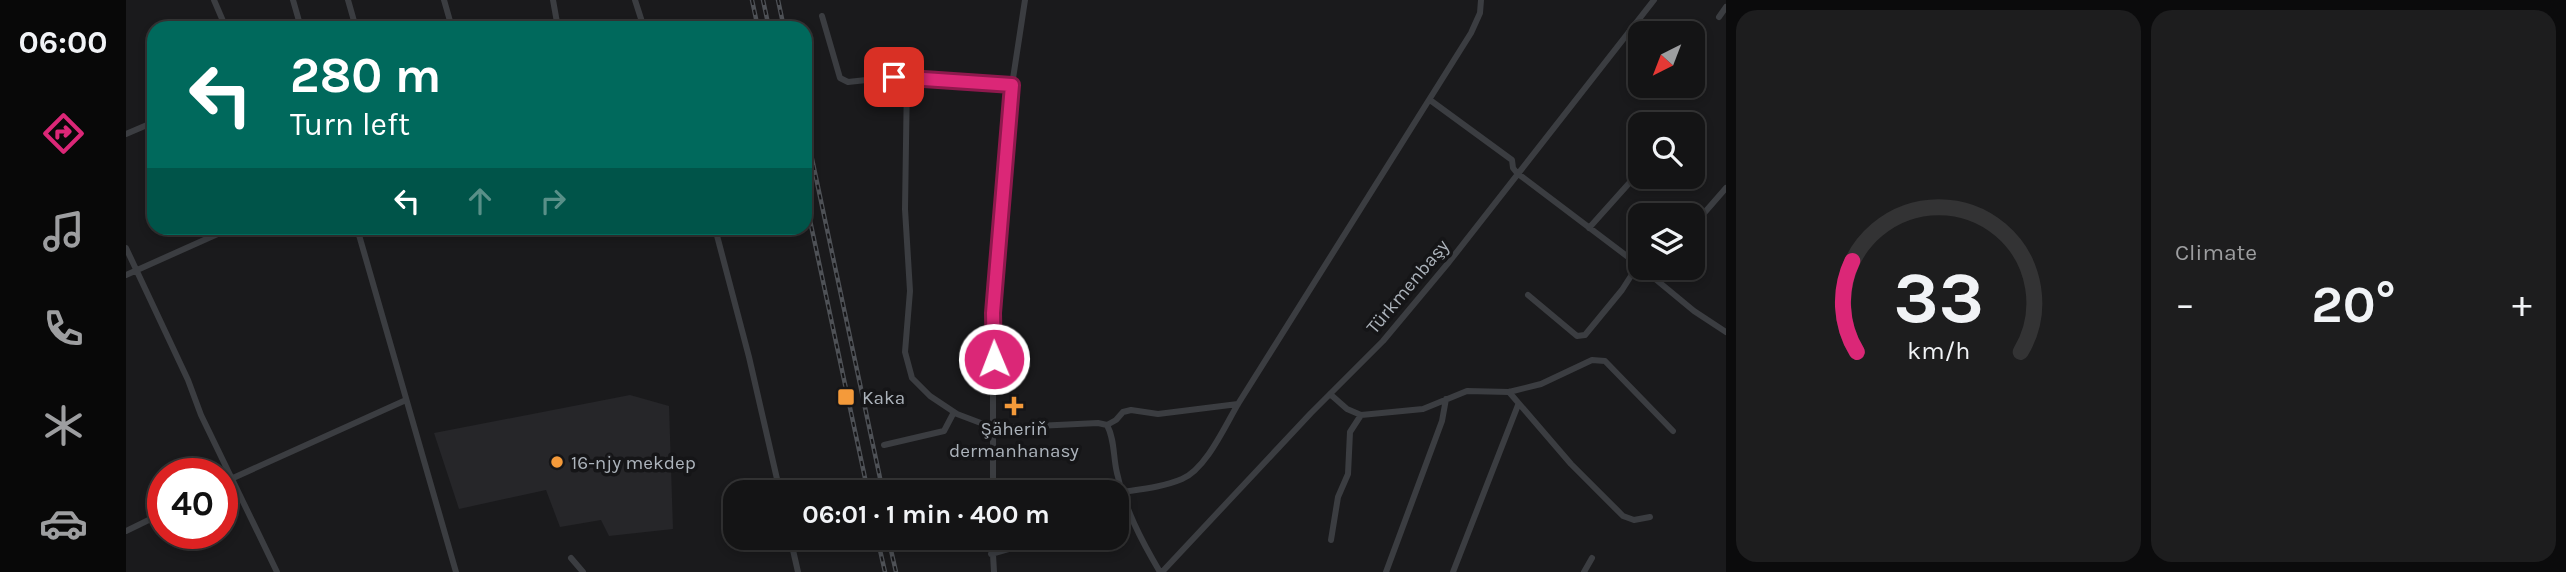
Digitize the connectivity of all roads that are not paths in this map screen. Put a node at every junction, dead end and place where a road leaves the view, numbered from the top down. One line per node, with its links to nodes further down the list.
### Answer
1 (214, 0): 13 (street)
2 (293, 0): 14 (street)
3 (348, 0): 15 (street)
4 (444, 0): 16 (street)
5 (552, 0): 17 (street)
6 (635, 0): 18 (street)
7 (1025, 0): 20 (street)
8 (1481, 0): 21 (street)
9 (1654, 0): 24 (street, Türkmenbaşy)
10 (1726, 6): 12 (street)
11 (822, 16): 19 (street)
12 (1719, 17)
13 (223, 21)
14 (299, 21)
15 (354, 21)
16 (450, 21)
17 (556, 21)
18 (642, 21)
19 (907, 78): 20 (street); 46 (street)
20 (1012, 85): 49 (street)
21 (1430, 100): 24 (street); 44 (street)
22 (147, 125): 23 (street)
23 (126, 134)
24 (1517, 173): 28 (street); 41 (street, Türkmenbaşy)
25 (1628, 184): 28 (street)
26 (1726, 188): 27 (street)
27 (1705, 212)
28 (1589, 228): 33 (street)
29 (215, 235): 34 (street)
30 (359, 235): 43 (street)
31 (717, 235): 54 (street)
32 (126, 248): 34 (street)
33 (1628, 257)
34 (136, 271): 35 (street); 52 (street)
35 (126, 275)
36 (1630, 280): 38 (street)
37 (1657, 280): 39 (street)
38 (1528, 296)
39 (1726, 332)
40 (1509, 392): 42 (street); 45 (street); 50 (street)
41 (1330, 394): 47 (street); 75 (street, Türkmenbaşy)
42 (1446, 399): 47 (street); 76 (street)
43 (406, 400): 53 (street); 71 (street)
44 (1238, 404): 48 (street); 58 (street)
45 (1518, 405): 60 (street); 77 (street)
46 (954, 412): 49 (street); 51 (street)
47 (1361, 415): 63 (street)
48 (1107, 425): 49 (street); 56 (street)
49 (994, 428): 55 (street)
50 (1673, 431)
51 (884, 445)
52 (223, 458)
53 (238, 475)
54 (777, 480)
55 (993, 480)
56 (1119, 480)
57 (238, 491): 70 (street)
58 (1129, 491)
59 (1129, 512): 75 (street)
60 (1650, 517)
61 (147, 521): 62 (street)
62 (126, 531)
63 (1331, 540)
64 (793, 550): 73 (street)
65 (991, 550): 67 (street)
66 (1005, 550): 67 (street)
67 (991, 554): 74 (street)
68 (571, 558): 72 (street)
69 (1592, 558): 78 (street)
70 (277, 572)
71 (456, 572)
72 (583, 572)
73 (798, 572)
74 (994, 572)
75 (1161, 572)
76 (1385, 572)
77 (1453, 572)
78 (1584, 572)

